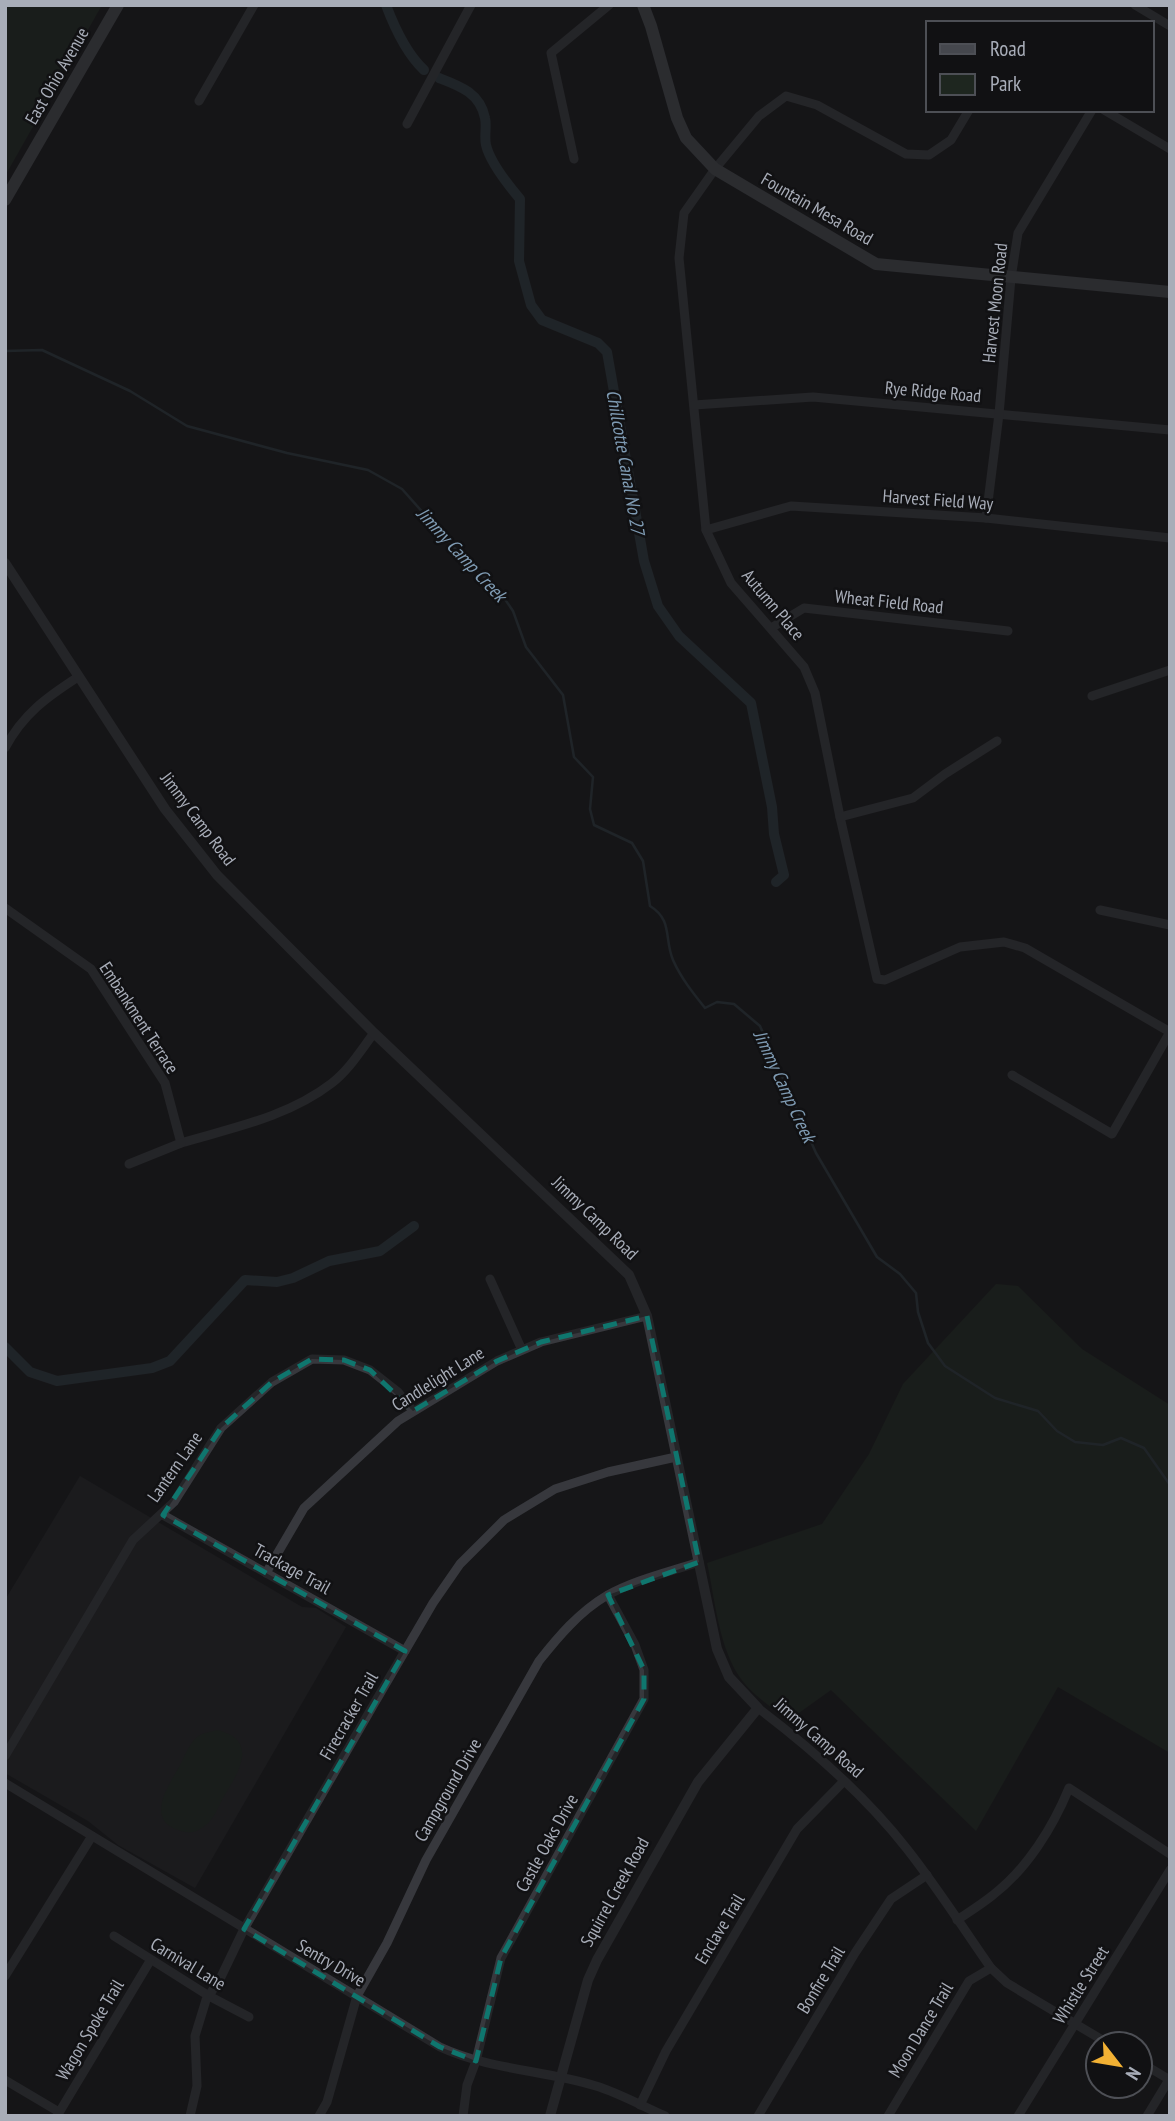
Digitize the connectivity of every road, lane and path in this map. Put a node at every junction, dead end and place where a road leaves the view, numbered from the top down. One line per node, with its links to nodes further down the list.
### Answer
1 (118, 5): 16 (main road, East Ohio Avenue)
2 (254, 5): 8 (street)
3 (471, 5): 12 (street)
4 (609, 5): 14 (street)
5 (643, 5): 15 (main road, Fountain Mesa Road)
6 (1135, 5): 7 (street)
7 (1170, 26)
8 (199, 101)
9 (969, 112): 15 (street, Autumn Place)
10 (1091, 112): 17 (street, Harvest Moon Road)
11 (1107, 112): 13 (street)
12 (407, 124)
13 (1170, 149)
14 (573, 159)
15 (715, 169): 17 (main road, Fountain Mesa Road); 19 (street, Autumn Place)
16 (5, 200)
17 (1012, 278): 18 (main road, Fountain Mesa Road); 20 (street, Harvest Moon Road)
18 (1170, 292)
19 (694, 404): 20 (street, Rye Ridge Road); 23 (street, Autumn Place)
20 (999, 414): 21 (street, Rye Ridge Road); 22 (street, Harvest Moon Road)
21 (1170, 430)
22 (986, 518): 23 (street, Harvest Field Way); 24 (street, Harvest Field Way)
23 (706, 530): 26 (street, Autumn Place)
24 (1170, 538)
25 (5, 563): 29 (street, Jimmy Camp Road)
26 (771, 628): 27 (street, Wheat Field Road); 33 (street, Autumn Place)
27 (1008, 631)
28 (1170, 670): 30 (street)
29 (78, 677): 32 (street); 38 (street, Jimmy Camp Road)
30 (1092, 696)
31 (997, 741): 33 (street)
32 (5, 748)
33 (840, 817): 37 (street, Autumn Place)
34 (5, 908): 40 (street, Embankment Terrace)
35 (1100, 910): 36 (street)
36 (1170, 925)
37 (1170, 1032): 39 (street)
38 (374, 1034): 40 (street); 43 (street, Jimmy Camp Road)
39 (1012, 1075)
40 (181, 1143): 41 (street)
41 (129, 1164)
42 (490, 1279): 44 (street)
43 (646, 1316): 44 (street, Candlelight Lane); 46 (street, Jimmy Camp Road)
44 (522, 1350): 45 (street, Candlelight Lane)
45 (414, 1411): 47 (street, Lantern Lane); 49 (street, Candlelight Lane)
46 (677, 1457): 48 (street, Jimmy Camp Road); 51 (street, Firecracker Trail)
47 (163, 1515): 49 (street, Trackage Trail); 53 (street, Lantern Lane)
48 (699, 1562): 50 (street, Campground Drive); 52 (street, Jimmy Camp Road)
49 (266, 1573): 51 (street, Trackage Trail)
50 (608, 1595): 67 (street, Campground Drive); 71 (street, Castle Oaks Drive)
51 (405, 1651): 61 (street, Firecracker Trail)
52 (758, 1708): 54 (street, Jimmy Camp Road); 72 (street, Squirrel Creek Road)
53 (5, 1756)
54 (844, 1781): 59 (street, Jimmy Camp Road); 75 (street, Enclave Trail)
55 (5, 1783): 56 (street, Sentry Drive)
56 (92, 1836): 61 (street, Sentry Drive); 65 (street)
57 (1170, 1854): 60 (street)
58 (1170, 1870): 69 (street, Whistle Street)
59 (927, 1875): 60 (street, Jimmy Camp Road); 82 (street, Bonfire Trail)
60 (957, 1920): 64 (street, Jimmy Camp Road)
61 (244, 1929): 66 (street, Firecracker Trail); 67 (street, Sentry Drive)
62 (114, 1936): 63 (street, Carnival Lane)
63 (150, 1961): 66 (street, Carnival Lane); 76 (street, Wagon Spoke Trail)
64 (991, 1968): 69 (street, Jimmy Camp Road); 83 (street, Moon Dance Trail)
65 (5, 1976)
66 (209, 1996): 68 (street, Carnival Lane); 77 (street, Firecracker Trail)
67 (357, 1996): 71 (street, Sentry Drive); 78 (street, Campground Drive)
68 (248, 2017)
69 (1076, 2024): 70 (street, Jimmy Camp Road); 84 (street, Whistle Street)
70 (1086, 2030)
71 (477, 2061): 72 (street, Sentry Drive); 79 (street, Castle Oaks Drive)
72 (559, 2078): 75 (street, Sentry Drive); 80 (street, Squirrel Creek Road)
73 (1169, 2079): 85 (street)
74 (5, 2080): 76 (street)
75 (640, 2105): 81 (street, Sentry Drive)
76 (58, 2114)
77 (190, 2116)
78 (319, 2116)
79 (463, 2116)
80 (550, 2116)
81 (665, 2116)
82 (758, 2116)
83 (888, 2116)
84 (1018, 2116)
85 (1147, 2116)

